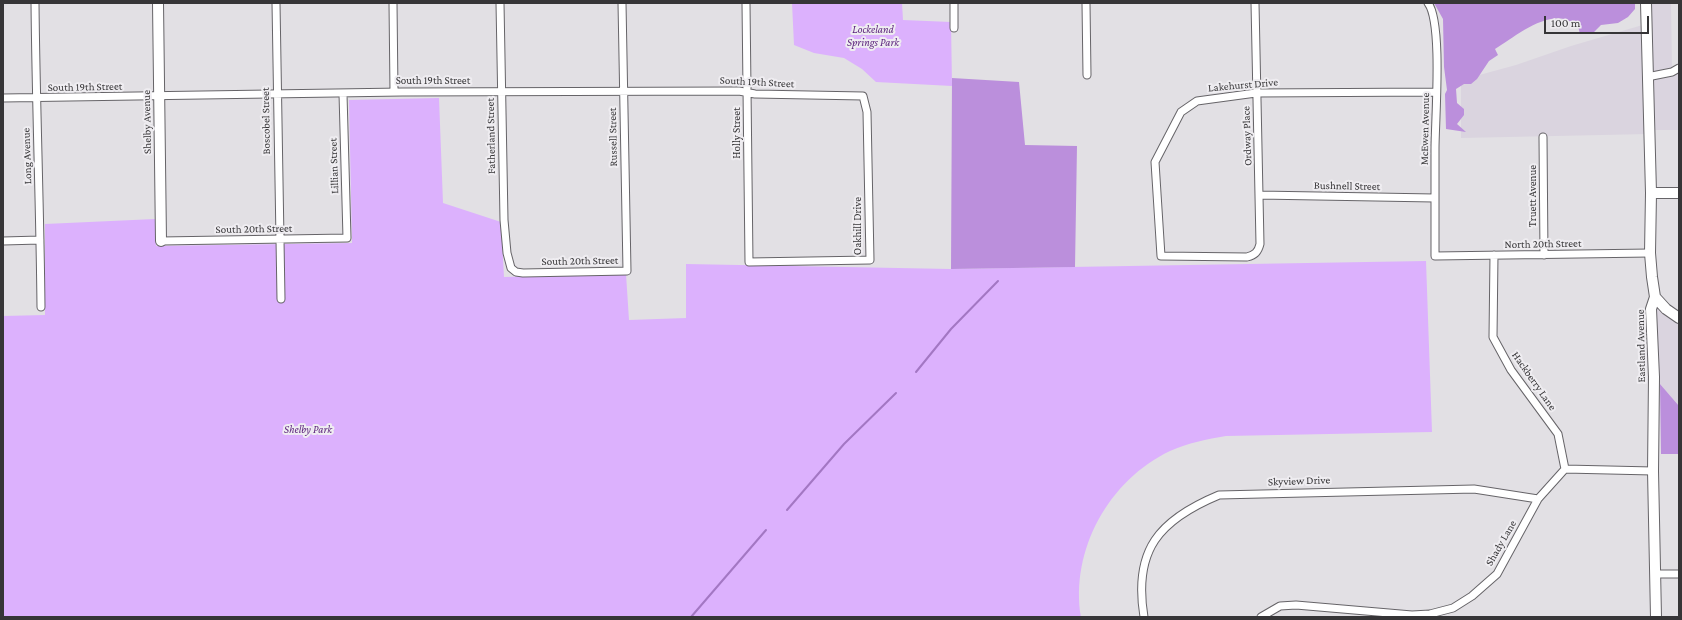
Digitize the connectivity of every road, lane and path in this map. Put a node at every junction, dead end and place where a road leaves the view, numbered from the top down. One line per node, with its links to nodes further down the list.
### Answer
1 (35, 3): 28 (street, Long Avenue)
2 (158, 3): 25 (street, Shelby Avenue)
3 (276, 3): 23 (street, Boscobel Street)
4 (393, 3): 18 (street)
5 (500, 3): 19 (street, Fatherland Street)
6 (622, 3): 17 (street, Russell Street)
7 (746, 3): 21 (street, Holly Street)
8 (954, 3): 13 (street)
9 (1086, 3): 15 (street)
10 (1255, 3): 22 (street, Ordway Place)
11 (1428, 3): 20 (street, McEwen Avenue)
12 (1646, 3): 16 (street, Eastland Avenue)
13 (954, 28)
14 (1679, 68): 16 (street)
15 (1087, 75)
16 (1647, 76): 30 (street, Eastland Avenue)
17 (624, 91): 19 (street, South 19th Street); 21 (street, South 19th Street); 46 (street, Russell Street)
18 (394, 92): 19 (street, South 19th Street); 24 (street, South 19th Street)
19 (501, 92): 45 (street, Fatherland Street)
20 (1436, 92): 22 (street, Lakehurst Drive); 33 (street, McEwen Avenue)
21 (748, 93): 26 (street, South 19th Street); 44 (street, Holly Street)
22 (1256, 93): 32 (street, Ordway Place); 39 (street, Lakehurst Drive)
23 (277, 94): 24 (street, South 19th Street); 25 (street, South 19th Street); 35 (street, Boscobel Street)
24 (343, 94): 34 (street, Lillian Street)
25 (158, 96): 28 (street, South 19th Street); 38 (street, Shelby Avenue)
26 (863, 96): 44 (street, Oakhill Drive)
27 (3, 98): 28 (street, South 19th Street)
28 (36, 98): 36 (street, Long Avenue)
29 (1543, 137): 42 (street, Truett Avenue)
30 (1651, 193): 31 (street); 40 (street, Eastland Avenue)
31 (1679, 193)
32 (1259, 196): 33 (street, Bushnell Street); 39 (street, Ordway Place)
33 (1434, 198): 43 (street, McEwen Avenue)
34 (348, 238): 35 (street, South 20th Street)
35 (279, 239): 38 (street, South 20th Street); 48 (street, Boscobel Street)
36 (40, 240): 37 (street); 49 (street, Long Avenue)
37 (3, 241)
38 (161, 241)
39 (1260, 244)
40 (1650, 253): 42 (street, North 20th Street); 47 (street, Eastland Avenue)
41 (1494, 255): 42 (street, North 20th Street); 43 (street, North 20th Street); 51 (street, Hackberry Lane)
42 (1544, 255)
43 (1435, 256)
44 (749, 262)
45 (511, 268): 46 (street, South 20th Street)
46 (627, 271)
47 (1656, 296): 50 (street); 52 (street, Eastland Avenue)
48 (280, 299)
49 (41, 308)
50 (1679, 318)
51 (1565, 469): 52 (street); 53 (street, Shady Lane)
52 (1653, 471): 54 (street, Eastland Avenue)
53 (1538, 499): 56 (street, Skyview Drive); 57 (street, Shady Lane)
54 (1655, 574): 55 (street); 58 (street, Eastland Avenue)
55 (1679, 574)
56 (1144, 617)
57 (1261, 617)
58 (1656, 617)

